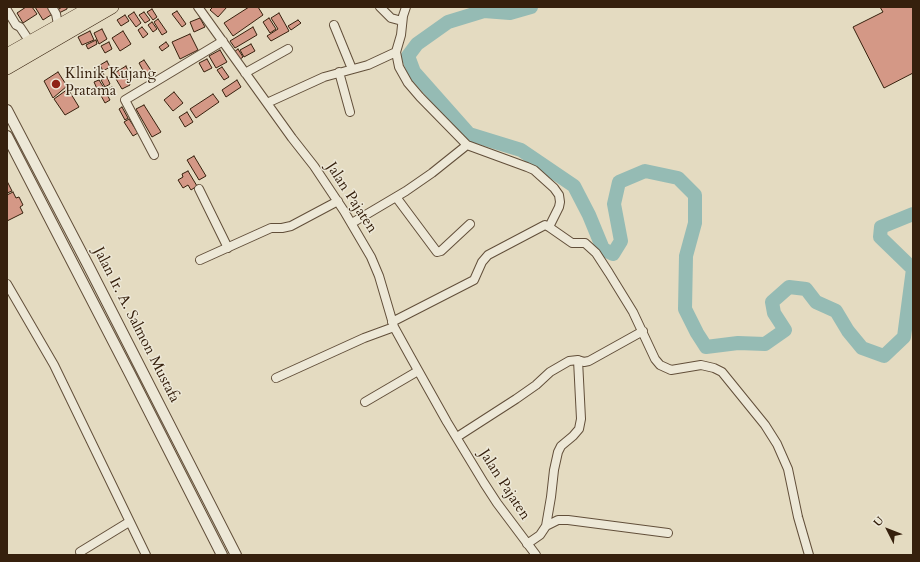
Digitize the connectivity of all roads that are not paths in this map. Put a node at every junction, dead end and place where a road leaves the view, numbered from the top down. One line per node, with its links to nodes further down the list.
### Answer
1 (52, 7): 10 (street)
2 (92, 7): 10 (highway)
3 (112, 7): 10 (highway)
4 (198, 7): 11 (street, Jalan Pajaten)
5 (380, 7): 8 (street)
6 (406, 7): 8 (street)
7 (7, 10): 12 (street)
8 (402, 21): 14 (street)
9 (334, 25): 17 (street)
10 (60, 32): 12 (highway); 16 (highway)
11 (223, 41): 19 (street, Jalan Pajaten); 25 (street)
12 (30, 42): 15 (highway)
13 (288, 49): 19 (street)
14 (396, 52): 17 (street); 24 (street)
15 (7, 55)
16 (7, 68)
17 (352, 69): 18 (street)
18 (339, 72): 20 (street); 22 (street)
19 (245, 73): 20 (street, Jalan Pajaten)
20 (267, 103): 30 (street, Jalan Pajaten)
21 (7, 110): 26 (street, Jalan Ir. A. Salmon Mustafa)
22 (350, 112)
23 (7, 136): 27 (street, Jalan Ir. A. Salmon Mustafa)
24 (467, 145): 29 (street); 33 (street)
25 (154, 155)
26 (41, 176): 27 (street); 51 (street, Jalan Ir. A. Salmon Mustafa)
27 (31, 181): 50 (street, Jalan Ir. A. Salmon Mustafa)
28 (199, 189): 34 (street)
29 (396, 197): 31 (street); 32 (street)
30 (338, 201): 31 (street, Jalan Pajaten); 34 (street)
31 (352, 223): 37 (street, Jalan Pajaten)
32 (470, 224)
33 (549, 227): 37 (street); 38 (street)
34 (228, 248): 35 (street)
35 (200, 260)
36 (7, 284): 44 (street)
37 (393, 325): 40 (street, Jalan Pajaten); 41 (street)
38 (643, 331): 39 (street); 53 (street)
39 (578, 360): 43 (street); 45 (street)
40 (418, 371): 42 (street); 43 (street, Jalan Pajaten)
41 (276, 378)
42 (365, 402)
43 (457, 437): 47 (street, Jalan Pajaten)
44 (129, 522): 48 (street); 49 (street)
45 (546, 526): 46 (street); 47 (street)
46 (668, 533)
47 (527, 544): 52 (street, Jalan Pajaten)
48 (80, 552)
49 (146, 555)
50 (222, 555)
51 (236, 555)
52 (536, 555)
53 (809, 555)

